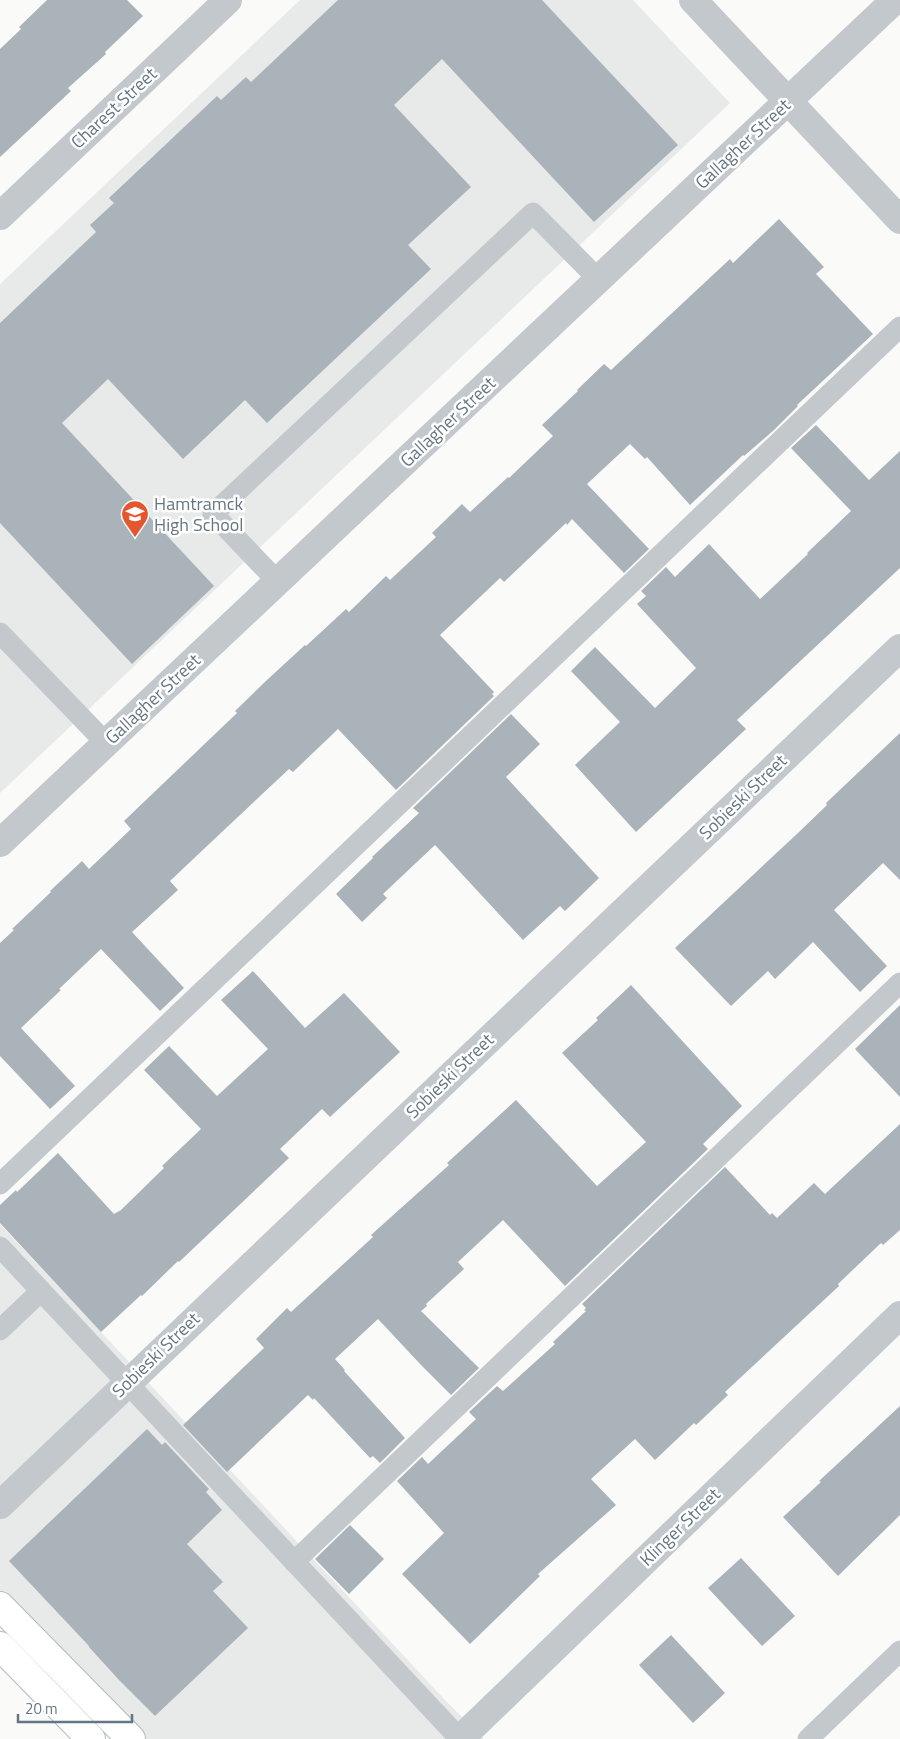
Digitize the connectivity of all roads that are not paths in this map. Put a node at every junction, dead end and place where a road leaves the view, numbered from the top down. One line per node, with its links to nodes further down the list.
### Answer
1 (228, 0): 5 (street, Charest Street)
2 (693, 0): 4 (street)
3 (895, 0): 4 (street, Gallagher Street)
4 (788, 101): 6 (street); 7 (street, Gallagher Street)
5 (0, 216)
6 (900, 220)
7 (599, 280): 9 (street, Gallagher Street); 9 (lane)
8 (900, 327): 15 (lane)
9 (278, 582): 12 (street, Gallagher Street)
10 (0, 633): 12 (lane)
11 (900, 648): 20 (street, Sobieski Street)
12 (106, 744): 13 (street, Gallagher Street)
13 (0, 843)
14 (900, 983): 22 (lane)
15 (0, 1184)
16 (0, 1247): 17 (lane)
17 (40, 1291): 19 (lane); 20 (lane)
18 (900, 1315): 28 (street, Klinger Street)
19 (0, 1330)
20 (127, 1384): 21 (street, Sobieski Street); 22 (lane)
21 (0, 1505)
22 (294, 1562): 28 (lane)
23 (0, 1606): 27 (street)
24 (0, 1646): 26 (street)
25 (900, 1652): 29 (lane)
26 (90, 1739)
27 (131, 1739)
28 (460, 1739)
29 (808, 1739)

